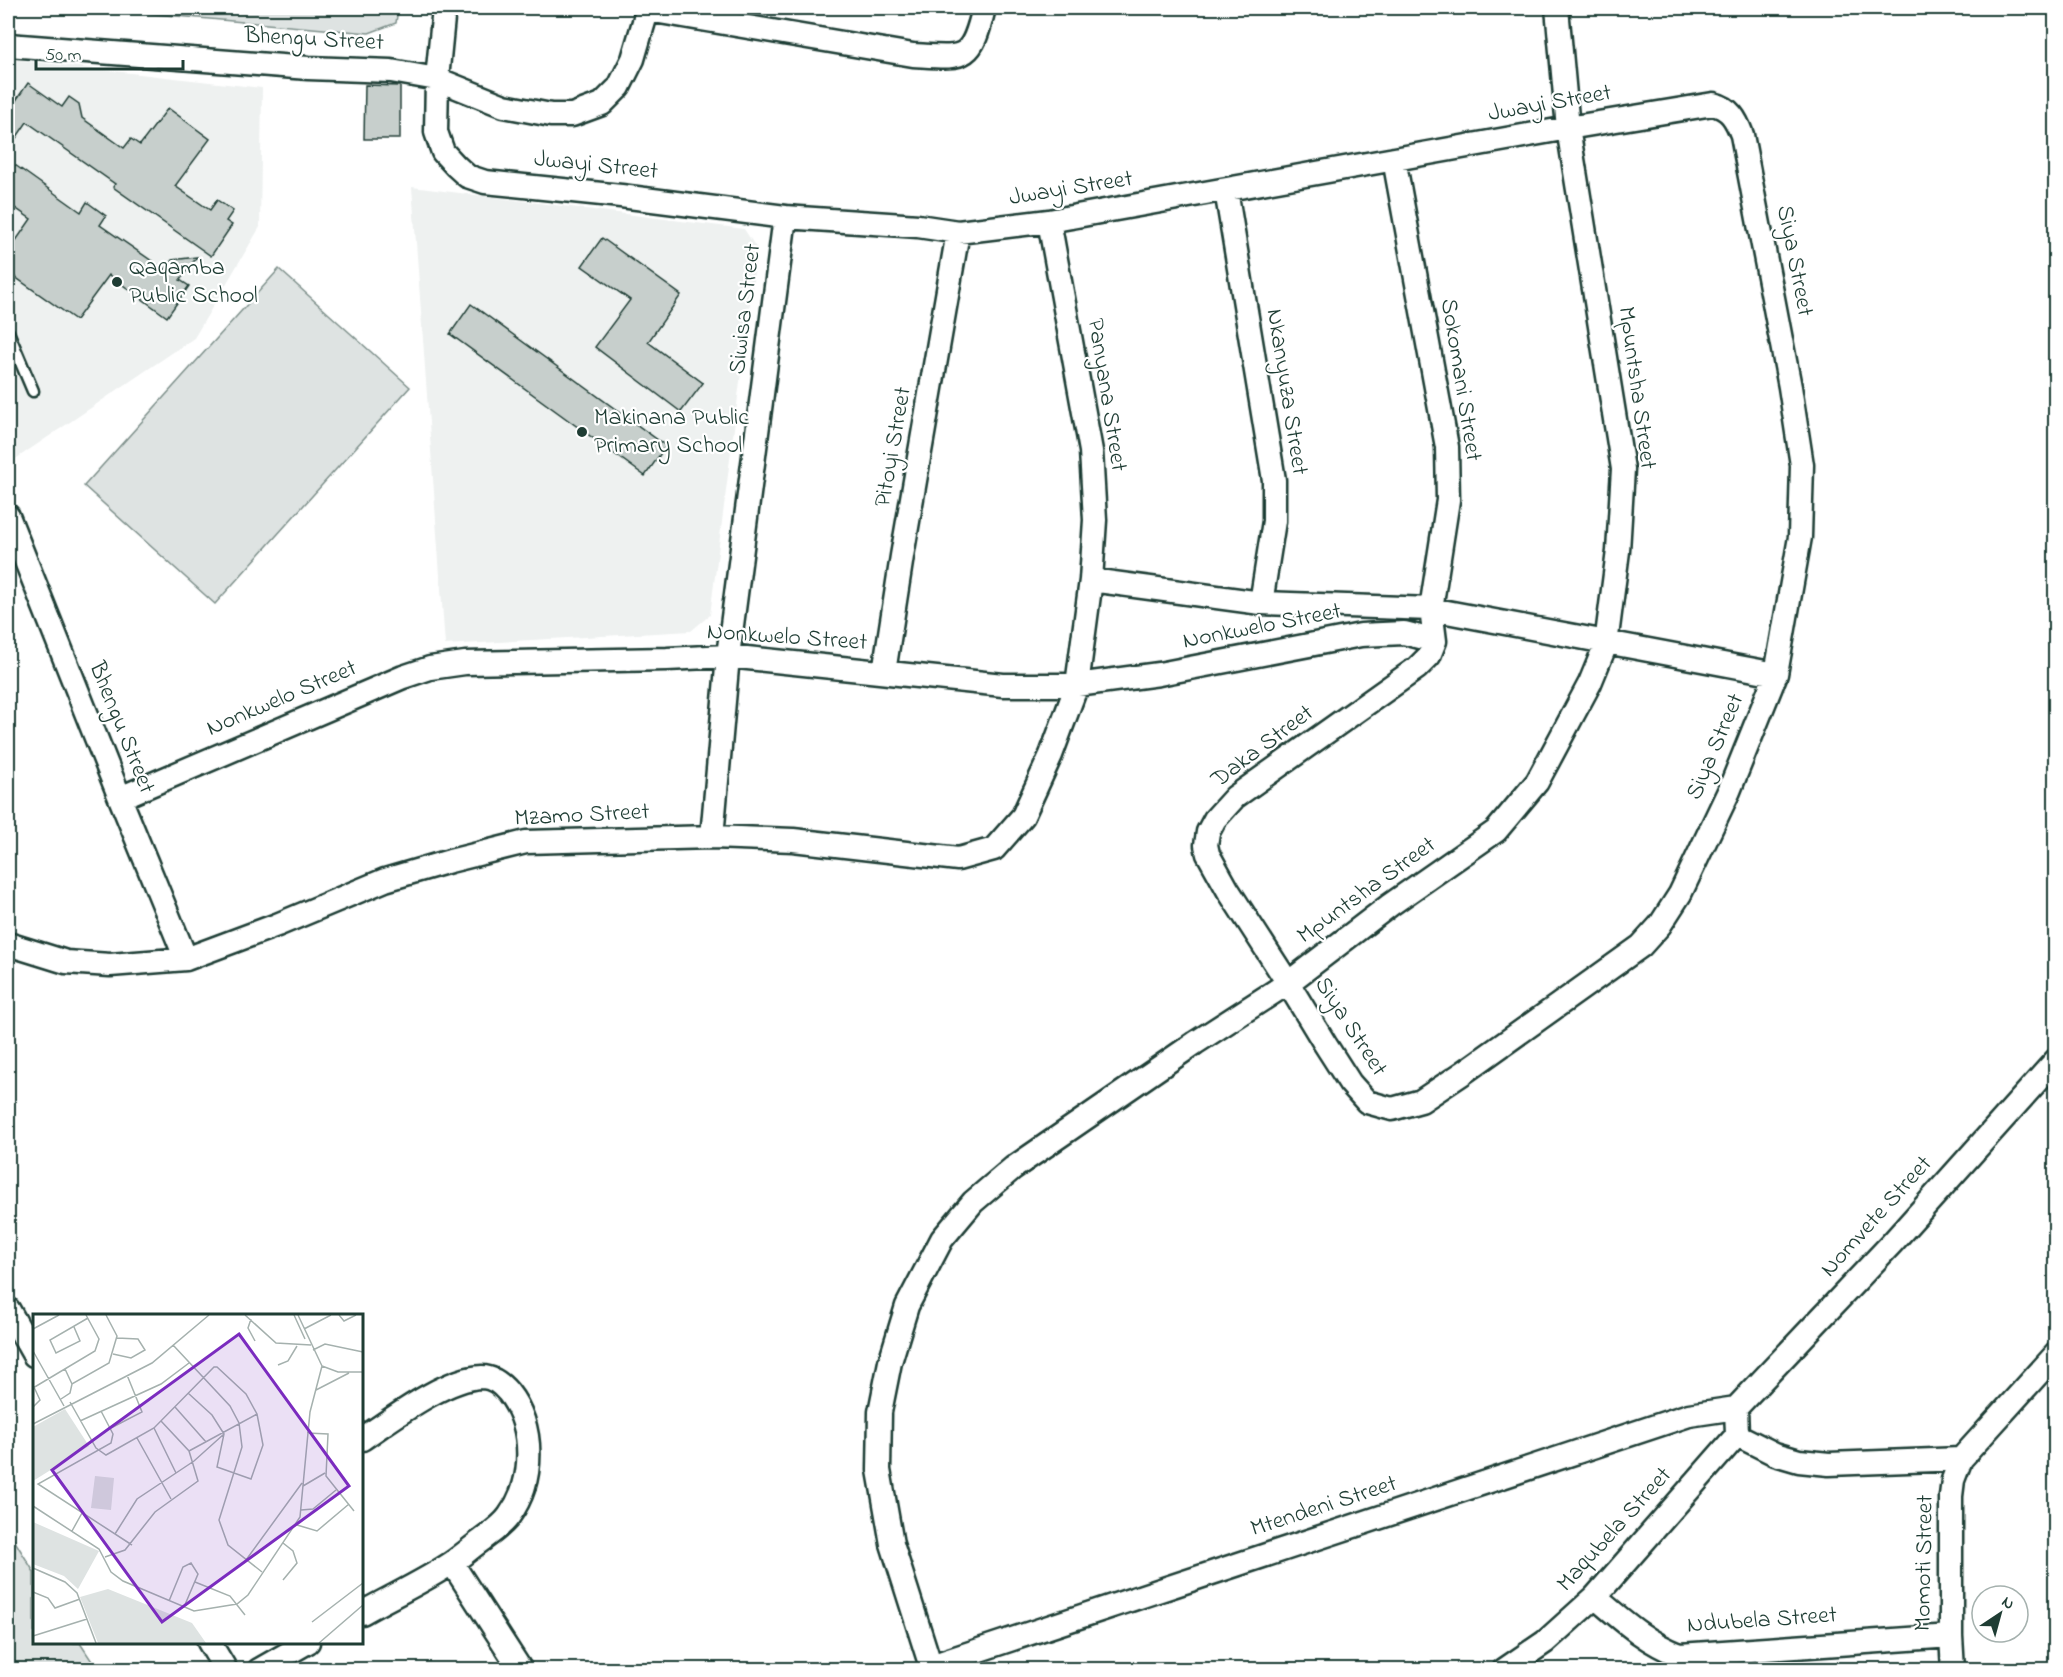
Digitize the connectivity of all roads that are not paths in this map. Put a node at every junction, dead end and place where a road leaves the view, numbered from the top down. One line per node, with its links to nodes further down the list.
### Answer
1 (444, 8): 6 (street)
2 (984, 8): 4 (street)
3 (1557, 8): 8 (street, Mpuntsha Street)
4 (648, 9): 6 (street, Bhengu Street)
5 (8, 45): 6 (street, Bhengu Street)
6 (437, 79): 11 (street, Jwayi Street)
7 (1713, 104): 8 (street, Jwayi Street); 24 (street, Siya Street)
8 (1568, 128): 9 (street, Jwayi Street); 21 (street, Mpuntsha Street)
9 (1394, 159): 10 (street, Jwayi Street); 19 (street, Sokomani Street)
10 (1226, 190): 12 (street, Jwayi Street); 18 (street, Nkanyuza Street)
11 (785, 217): 13 (street, Jwayi Street); 22 (street, Siwisa Street)
12 (1049, 221): 13 (street, Jwayi Street); 17 (street, Panyana Street)
13 (958, 232): 23 (street, Pitoyi Street)
14 (8, 332): 15 (lane)
15 (33, 391)
16 (8, 516): 26 (street, Bhengu Street)
17 (1091, 580): 18 (street); 25 (street, Panyana Street)
18 (1261, 603): 19 (street)
19 (1431, 609): 20 (street); 21 (street)
20 (1435, 641): 25 (street, Nonkwelo Street); 30 (street, Daka Street)
21 (1606, 644): 24 (street); 30 (street, Mpuntsha Street)
22 (728, 656): 23 (street, Nonkwelo Street); 26 (street, Nonkwelo Street); 27 (street, Siwisa Street)
23 (884, 672): 25 (street, Nonkwelo Street)
24 (1776, 674): 30 (street, Siya Street)
25 (1077, 685): 27 (street, Mzamo Street)
26 (120, 798): 29 (street, Bhengu Street)
27 (712, 837): 29 (street, Mzamo Street)
28 (8, 944): 29 (street, Mzamo Street)
29 (186, 959)
30 (1288, 983): 45 (street, Mpuntsha Street)
31 (2052, 1071): 35 (street, Nomvete Street)
32 (8, 1309): 33 (street)
33 (33, 1353)
34 (2055, 1354): 38 (street, Momoti Street)
35 (1736, 1408): 36 (street); 45 (street, Mtendeni Street)
36 (1737, 1435): 38 (street, Momoti Street); 40 (street, Maqubela Street)
37 (363, 1438): 39 (street)
38 (1961, 1459): 42 (street, Momoti Street)
39 (452, 1563): 41 (street); 48 (street)
40 (1595, 1597): 42 (street, Ndubela Street); 49 (street, Maqubela Street)
41 (363, 1612)
42 (1951, 1636): 50 (street, Momoti Street)
43 (210, 1644): 46 (street)
44 (304, 1644): 47 (street)
45 (932, 1668)
46 (226, 1670)
47 (259, 1670)
48 (521, 1670)
49 (1504, 1670)
50 (1953, 1670)

